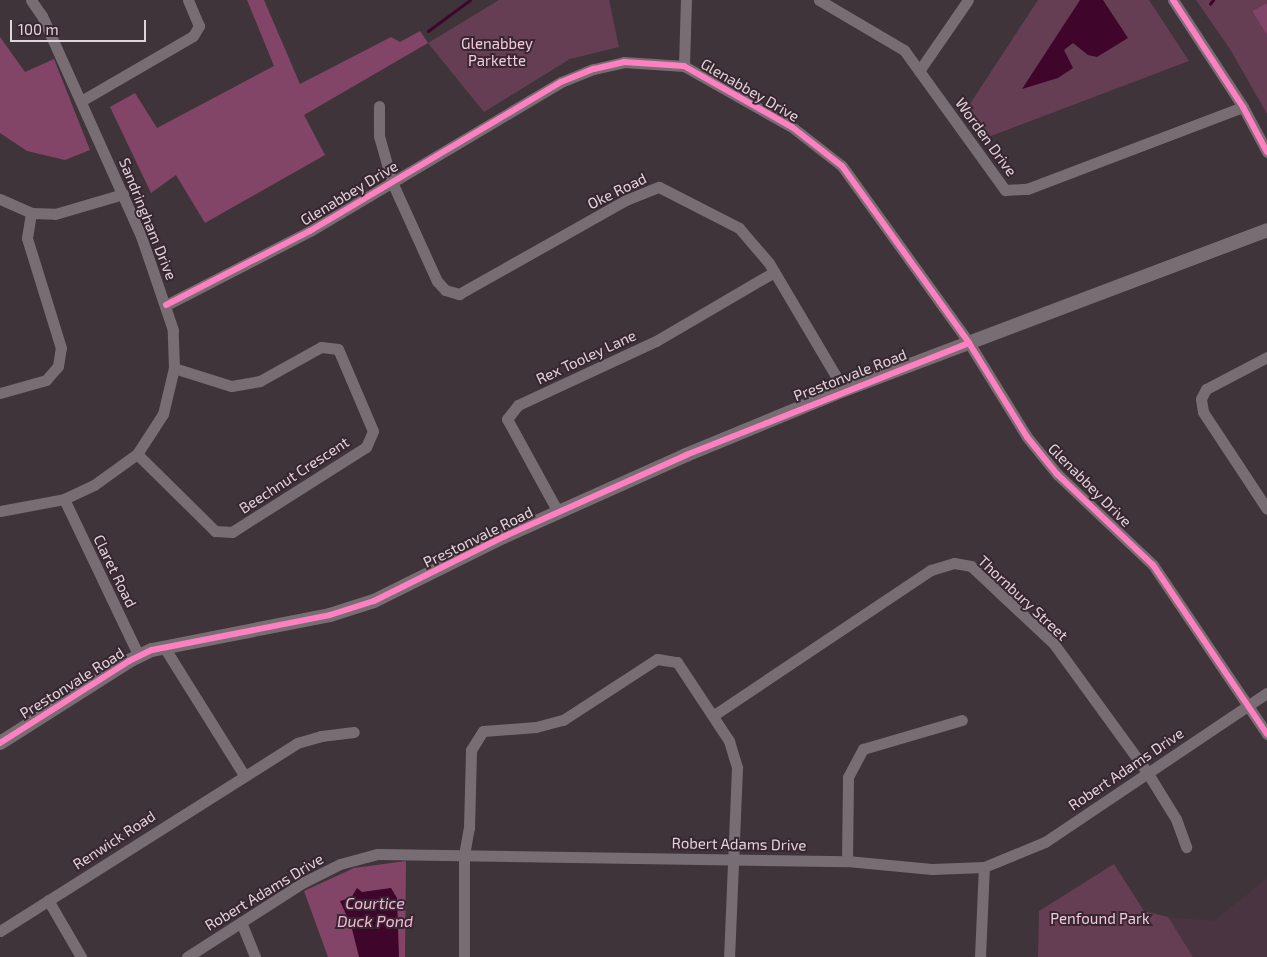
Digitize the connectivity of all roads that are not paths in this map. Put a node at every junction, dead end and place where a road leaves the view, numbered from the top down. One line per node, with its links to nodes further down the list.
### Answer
1 (31, 0): 9 (street, Sandringham Drive)
2 (188, 0): 9 (street)
3 (686, 0): 7 (street)
4 (968, 0): 8 (street)
5 (1173, 0): 11 (street)
6 (824, 1): 8 (street, Worden Drive)
7 (684, 66): 13 (street, Glenabbey Drive); 20 (street, Glenabbey Drive)
8 (919, 71): 11 (street, Worden Drive)
9 (81, 100): 14 (street, Sandringham Drive)
10 (380, 106): 13 (street)
11 (1243, 107): 12 (street)
12 (1267, 152)
13 (392, 182): 18 (street, Oke Road); 19 (street, Glenabbey Drive)
14 (123, 194): 16 (street); 19 (street, Sandringham Drive)
15 (0, 199): 16 (street)
16 (31, 213): 24 (street)
17 (1267, 230): 20 (street, Prestonvale Road)
18 (774, 272): 23 (street, Oke Road); 29 (street, Rex Tooley Lane)
19 (166, 305): 22 (street, Sandringham Drive)
20 (969, 343): 23 (street, Prestonvale Road); 33 (street, Glenabbey Drive)
21 (1267, 357): 27 (street)
22 (174, 368): 25 (street, Sandringham Drive); 25 (street, Beechnut Crescent)
23 (844, 390): 29 (street, Prestonvale Road)
24 (0, 393)
25 (137, 454): 26 (street, Sandringham Drive)
26 (64, 500): 28 (street, Sandringham Drive); 31 (street, Claret Road)
27 (1267, 508)
28 (0, 511)
29 (558, 512): 30 (street, Prestonvale Road)
30 (164, 647): 31 (street, Prestonvale Road); 40 (street)
31 (139, 656): 38 (street, Prestonvale Road)
32 (1267, 693): 33 (street, Robert Adams Drive)
33 (1248, 705): 37 (street, Glenabbey Drive); 39 (street, Robert Adams Drive)
34 (714, 715): 39 (street, Thornbury Street); 42 (street); 43 (street)
35 (962, 720): 44 (street)
36 (354, 732): 40 (street, Renwick Road)
37 (1267, 734)
38 (0, 743)
39 (1147, 772): 41 (street, Thornbury Street); 45 (street, Robert Adams Drive)
40 (244, 775): 46 (street, Renwick Road)
41 (1186, 847)
42 (464, 855): 43 (street, Robert Adams Drive); 47 (street, Robert Adams Drive); 52 (street)
43 (731, 859): 44 (street, Robert Adams Drive); 53 (street)
44 (847, 861): 45 (street, Robert Adams Drive)
45 (984, 867): 54 (street)
46 (48, 900): 48 (street, Renwick Road); 49 (street)
47 (241, 922): 50 (street, Robert Adams Drive); 51 (street)
48 (0, 931)
49 (81, 957)
50 (187, 957)
51 (255, 957)
52 (464, 957)
53 (729, 957)
54 (980, 957)

